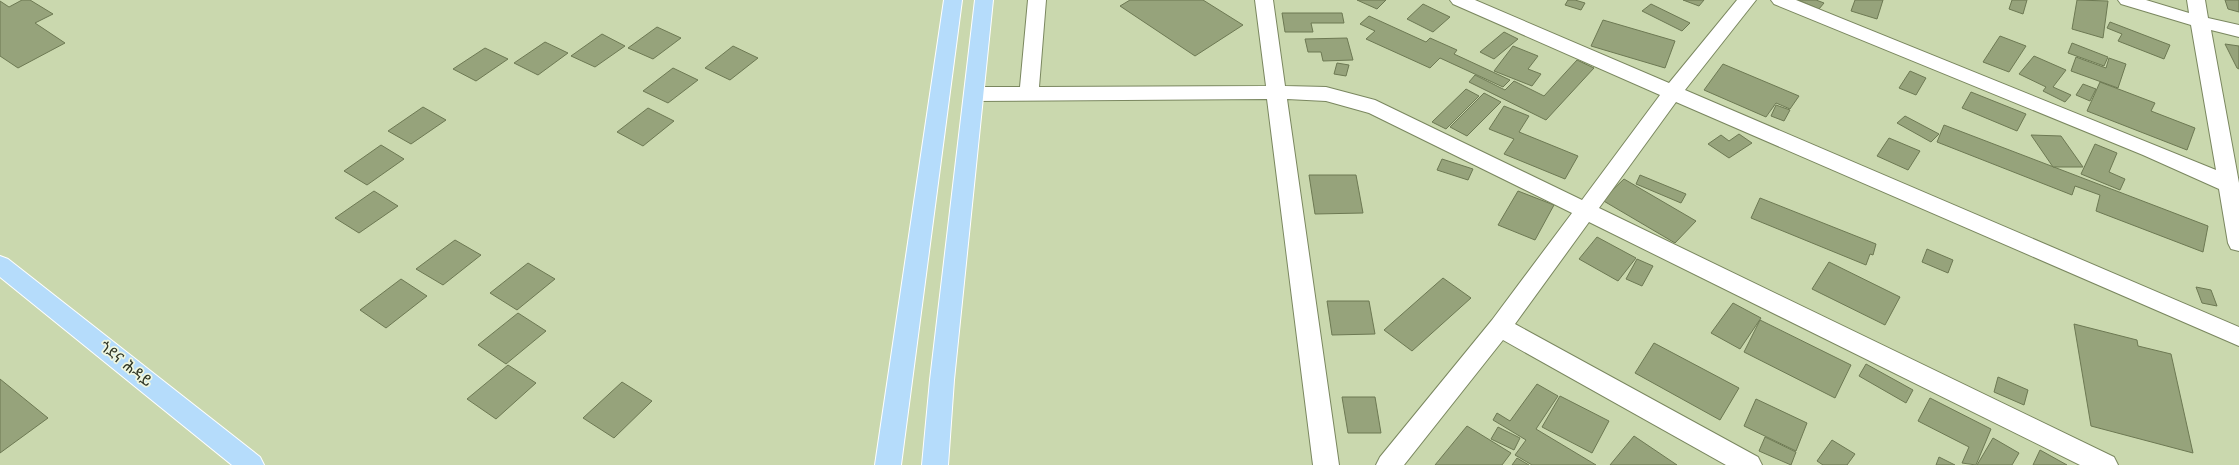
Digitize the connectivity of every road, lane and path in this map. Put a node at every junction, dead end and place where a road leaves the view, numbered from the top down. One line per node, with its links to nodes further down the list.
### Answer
1 (953, 0): 23 (main road)
2 (984, 0): 15 (main road)
3 (1037, 0): 12 (street)
4 (1264, 0): 13 (street)
5 (1459, 0): 14 (street)
6 (1747, 0): 14 (street)
7 (1780, 0): 16 (street)
8 (2128, 0): 10 (street)
9 (2196, 0): 10 (street)
10 (2201, 22): 11 (street); 16 (street)
11 (2239, 31)
12 (1029, 92): 13 (street); 15 (street)
13 (1275, 92): 17 (street); 25 (street)
14 (1673, 92): 17 (street); 21 (street)
15 (974, 94): 24 (main road)
16 (2228, 184): 18 (street)
17 (1586, 211): 20 (street); 28 (street)
18 (2239, 243)
19 (0, 265): 22 (main road, ጎደና ሕዳይ)
20 (1500, 327): 26 (street); 27 (street)
21 (2239, 337)
22 (251, 465)
23 (888, 465)
24 (935, 465)
25 (1326, 465)
26 (1388, 465)
27 (1750, 465)
28 (2105, 465)

